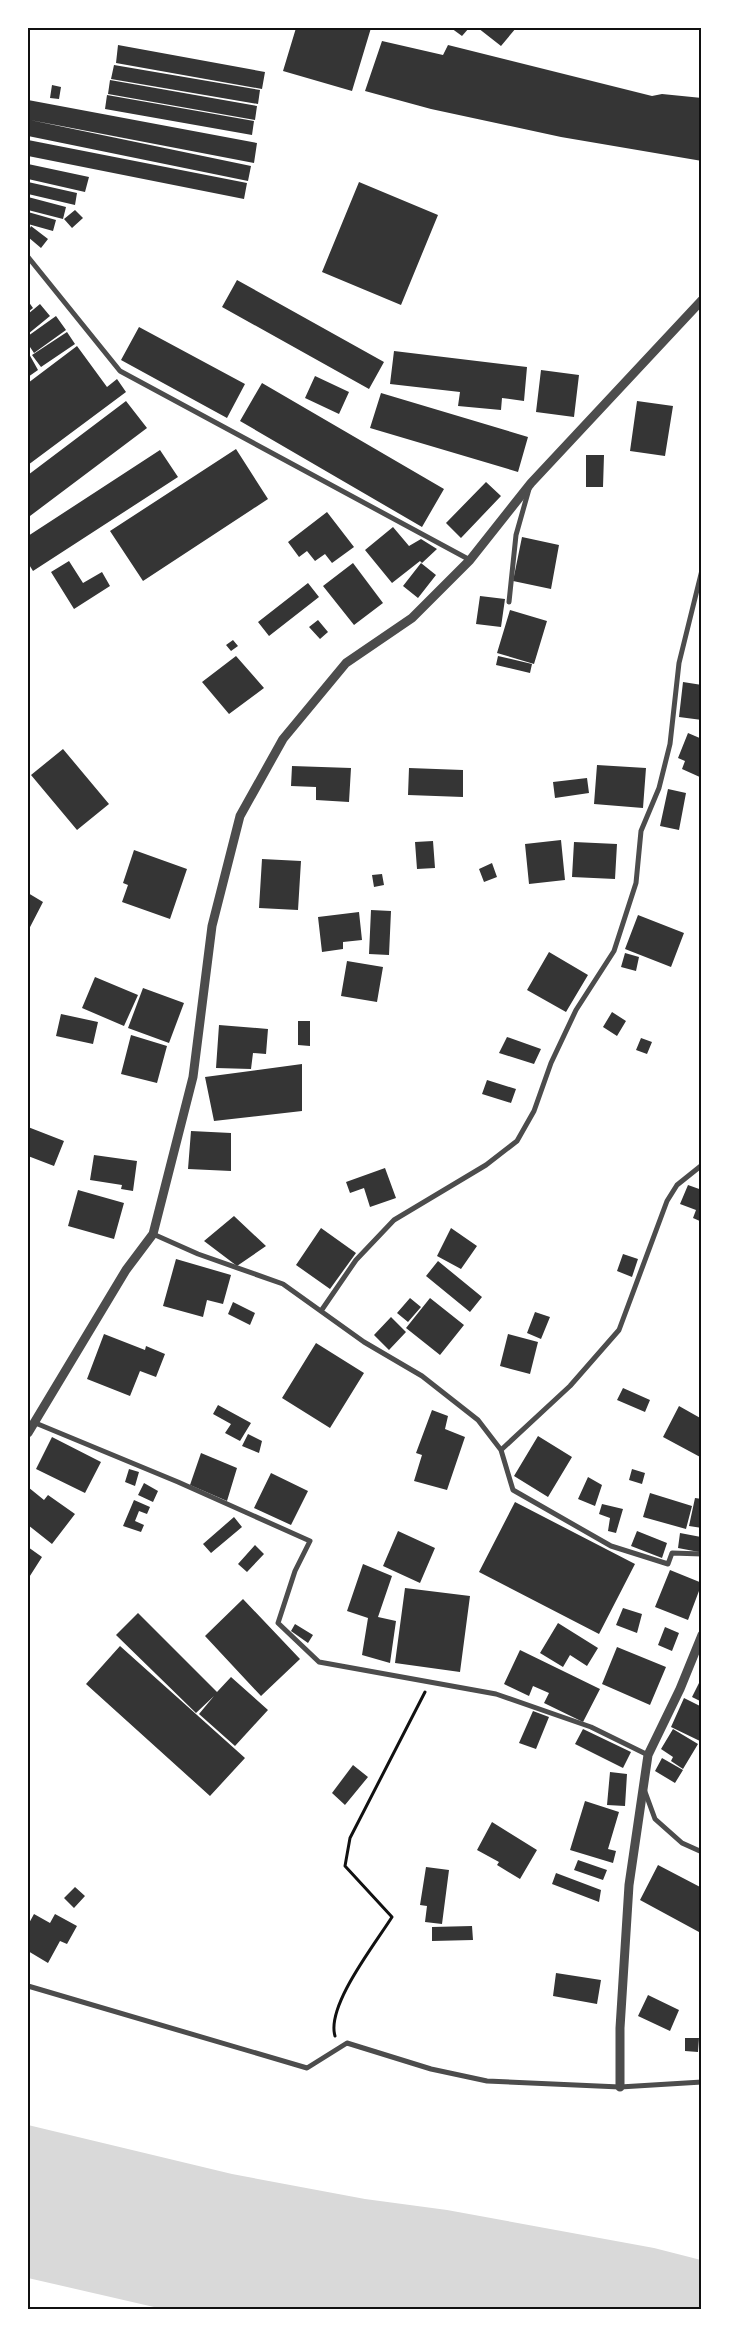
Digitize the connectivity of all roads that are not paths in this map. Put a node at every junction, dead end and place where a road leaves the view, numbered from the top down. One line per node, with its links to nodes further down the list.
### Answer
1 (28, 257): 4 (street)
2 (702, 300): 3 (street)
3 (531, 484): 4 (street); 6 (street)
4 (470, 560): 8 (street)
5 (702, 570): 9 (street)
6 (509, 602)
7 (702, 1165): 12 (street)
8 (154, 1234): 9 (street); 10 (street)
9 (321, 1311): 12 (street)
10 (33, 1422): 11 (street); 15 (street)
11 (28, 1433)
12 (501, 1450): 13 (street)
13 (702, 1554)
14 (702, 1635): 15 (street)
15 (648, 1755): 16 (street)
16 (644, 1788): 17 (street); 20 (street)
17 (702, 1852)
18 (28, 1986): 20 (street)
19 (702, 2082): 20 (street)
20 (620, 2086)

